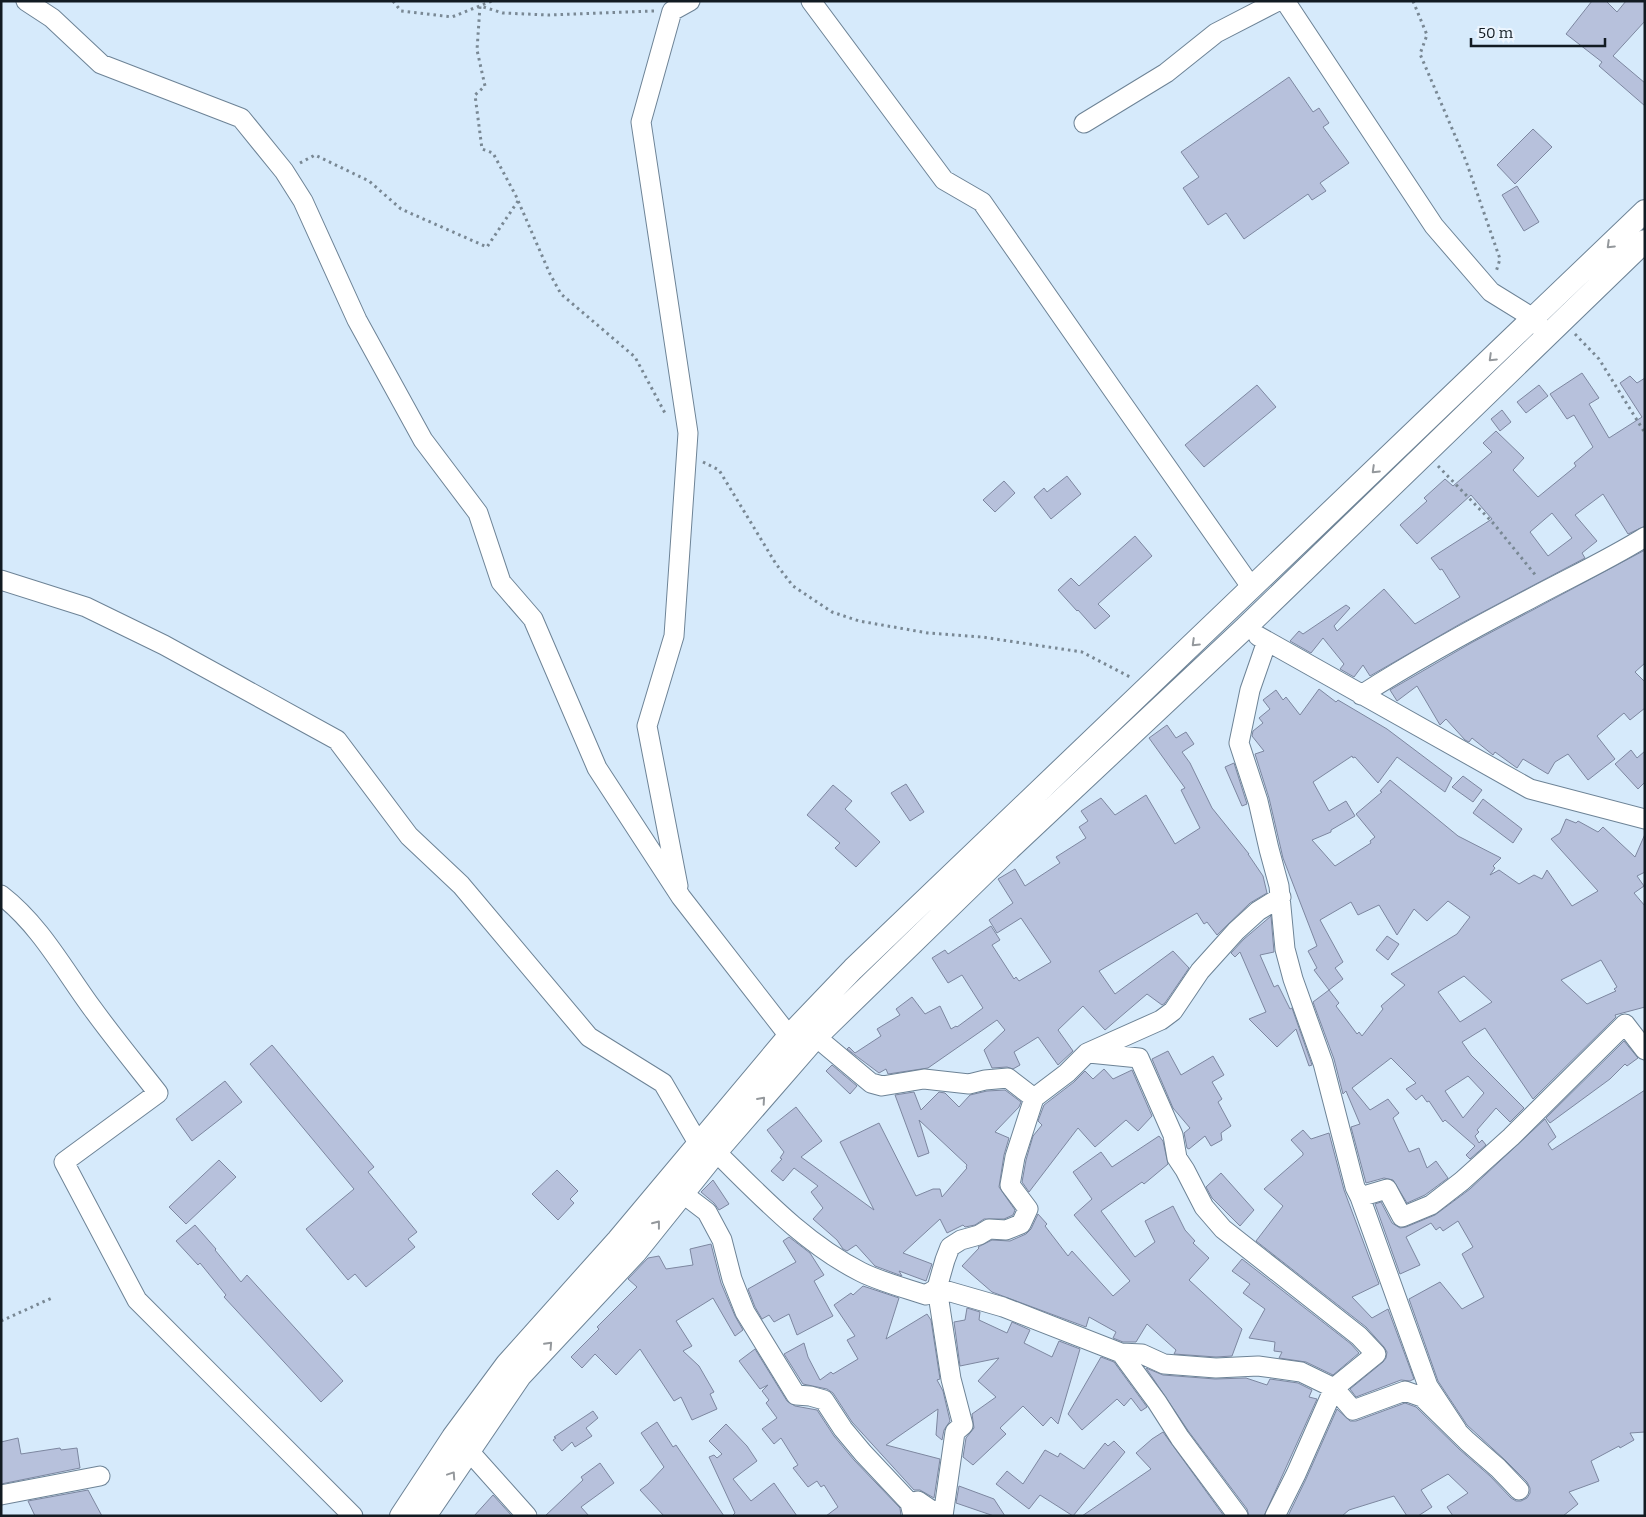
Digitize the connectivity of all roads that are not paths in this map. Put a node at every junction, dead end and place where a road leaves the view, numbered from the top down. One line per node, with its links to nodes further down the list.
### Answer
1 (26, 1): 20 (street)
2 (690, 1): 20 (street)
3 (811, 1): 13 (street)
4 (1278, 1): 6 (street)
5 (1285, 1): 9 (street)
6 (1084, 123)
7 (1645, 211): 9 (main road, one-way to 9)
8 (1645, 240): 10 (main road)
9 (1533, 318): 10 (street); 13 (main road, one-way to 13)
10 (1555, 328): 15 (main road)
11 (1645, 537): 17 (street)
12 (1, 580): 27 (street)
13 (1252, 588): 14 (main road)
14 (1224, 615): 15 (street); 22 (main road, one-way to 22)
15 (1245, 628): 16 (street); 23 (main road)
16 (1266, 641): 17 (street); 21 (street)
17 (1361, 695): 18 (street)
18 (1645, 819)
19 (1, 895): 39 (street)
20 (680, 897): 22 (street)
21 (1281, 897): 25 (street); 29 (street)
22 (789, 1036): 27 (main road)
23 (816, 1037): 26 (street); 27 (main road, one-way to 23)
24 (1645, 1050): 29 (street)
25 (1087, 1053): 26 (street); 32 (street)
26 (1034, 1098): 30 (street)
27 (707, 1147): 28 (main road); 30 (street); 40 (main road)
28 (682, 1193): 34 (main road, one-way to 28); 38 (street)
29 (1360, 1197): 33 (street)
30 (937, 1288): 31 (street); 43 (street)
31 (1121, 1353): 32 (street); 44 (street)
32 (1334, 1388): 33 (street); 45 (street)
33 (1457, 1430): 36 (street)
34 (468, 1450): 41 (main road, one-way to 34); 42 (street)
35 (100, 1476): 37 (street)
36 (1519, 1490)
37 (1, 1495)
38 (912, 1509): 43 (street)
39 (353, 1516)
40 (401, 1516)
41 (425, 1516)
42 (527, 1516)
43 (941, 1516)
44 (1238, 1516)
45 (1275, 1516)

